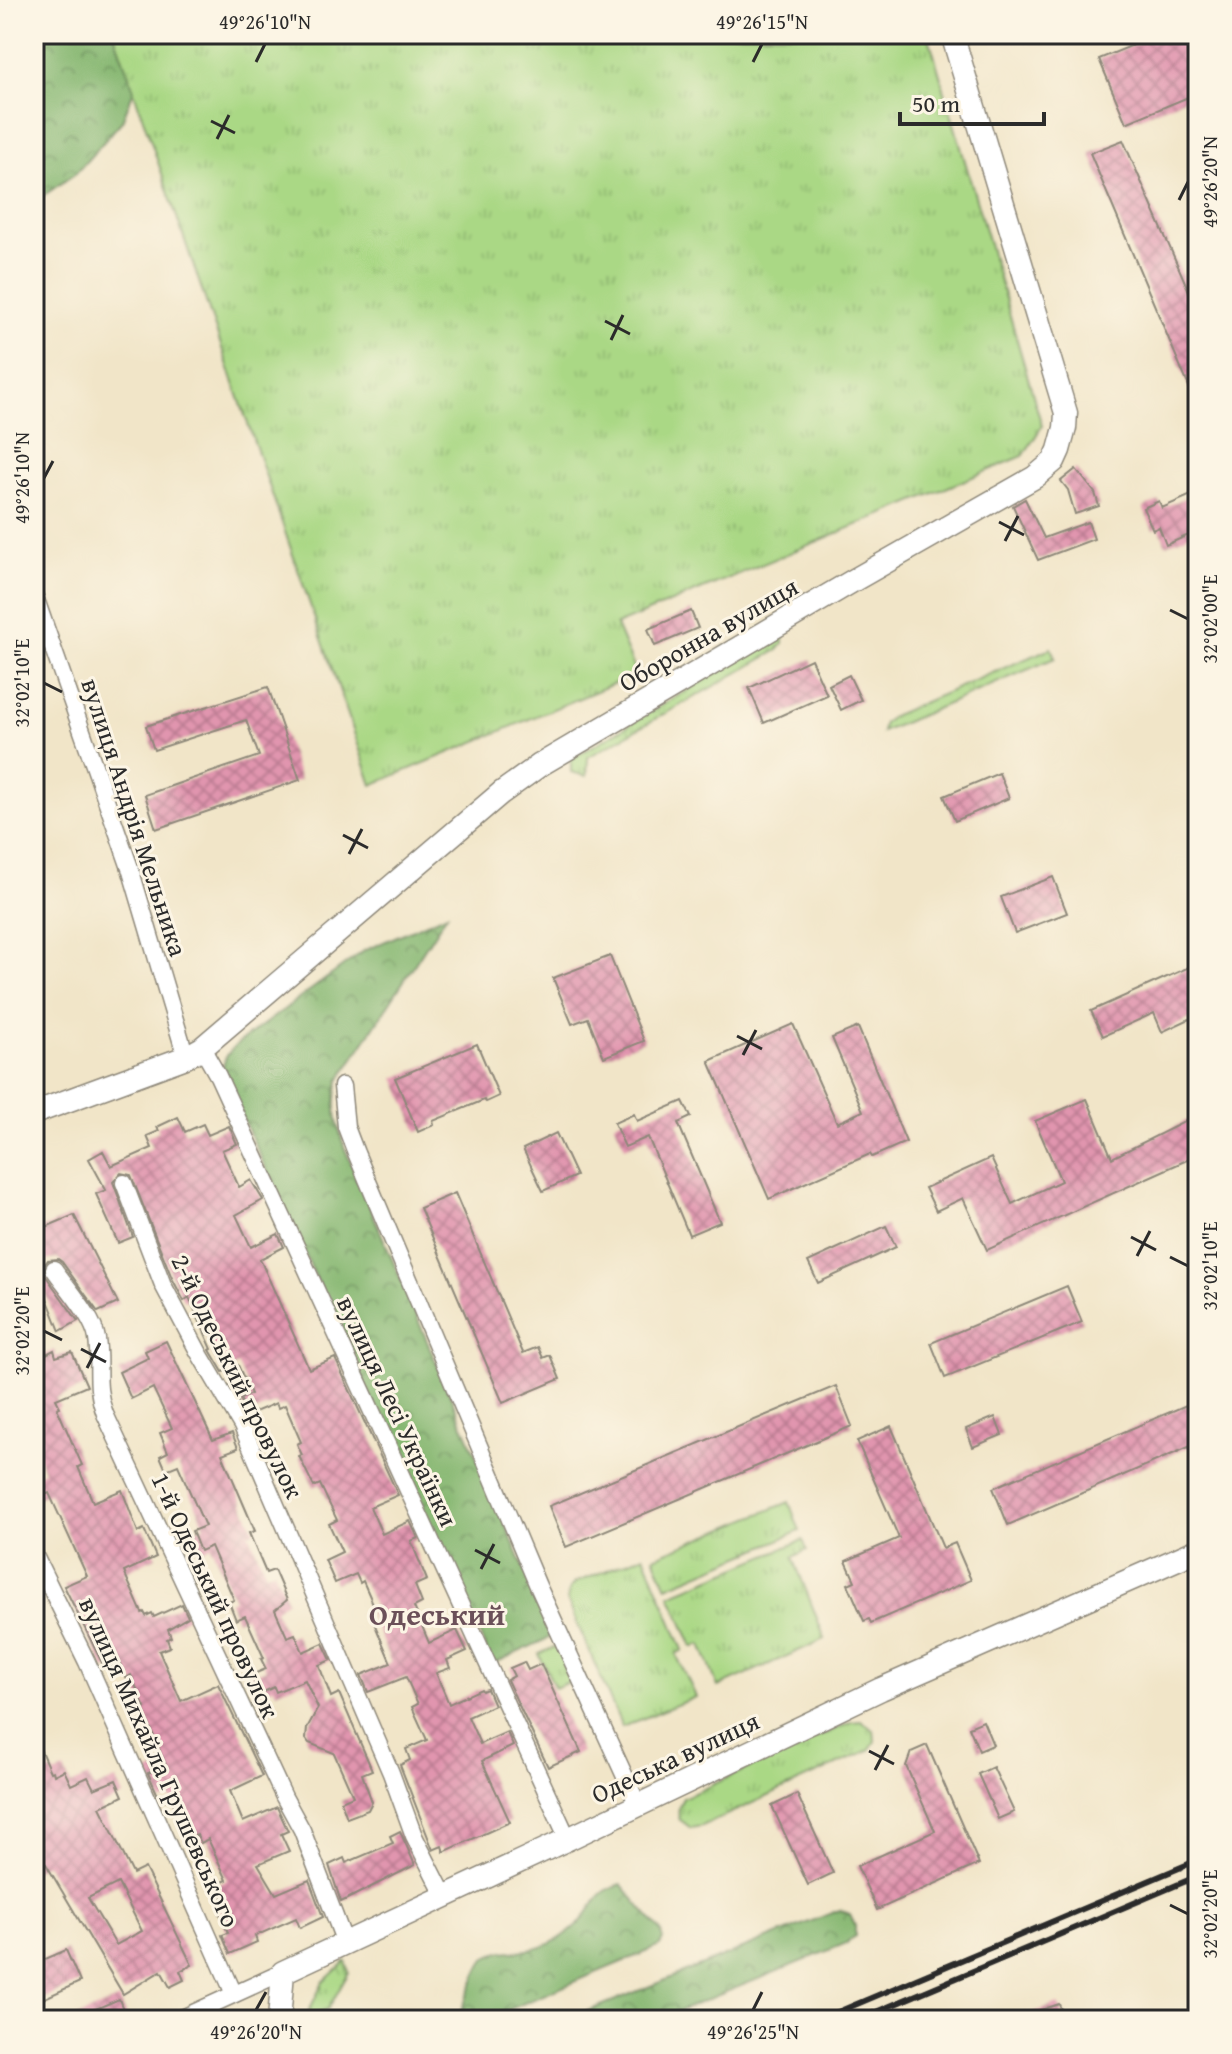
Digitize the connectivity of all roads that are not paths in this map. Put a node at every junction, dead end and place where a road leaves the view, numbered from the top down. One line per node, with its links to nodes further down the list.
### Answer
1 (952, 34): 3 (street, Оборонна вулиця)
2 (34, 594): 3 (street, вулиця Андрія Мельника)
3 (194, 1052): 5 (street, Оборонна вулиця); 11 (street, вулиця Лесі Українки)
4 (342, 1086): 10 (street)
5 (34, 1113)
6 (124, 1183): 12 (street, 2-й Одеський провулок)
7 (54, 1269): 13 (street, 1-й Одеський провулок)
8 (1198, 1550): 10 (street, Одеська вулиця)
9 (34, 1554): 15 (street, вулиця Михайла Грушевського)
10 (638, 1805): 11 (street, Одеська вулиця)
11 (568, 1839): 12 (street, Одеська вулиця)
12 (445, 1897): 13 (street, Одеська вулиця)
13 (345, 1943): 14 (street, Одеська вулиця)
14 (283, 1972): 15 (street, Одеська вулиця); 17 (street)
15 (234, 1994): 16 (street, Одеська вулиця)
16 (178, 2020)
17 (279, 2020)

